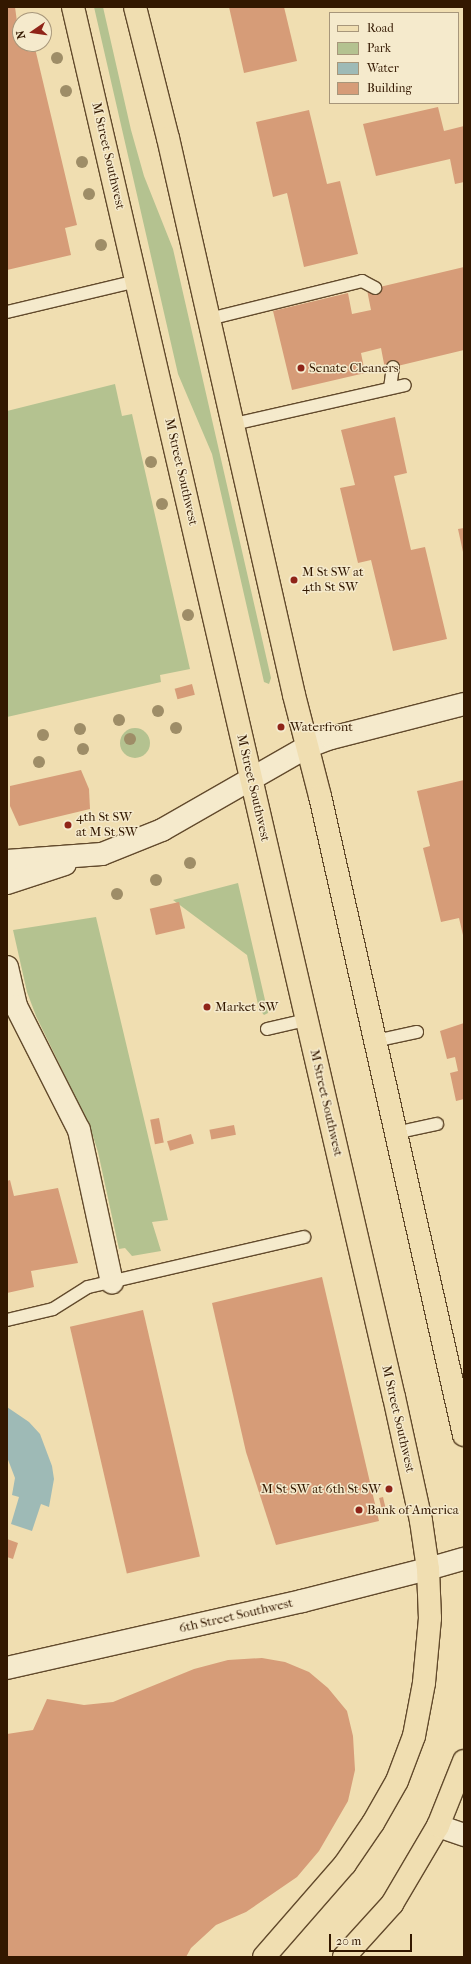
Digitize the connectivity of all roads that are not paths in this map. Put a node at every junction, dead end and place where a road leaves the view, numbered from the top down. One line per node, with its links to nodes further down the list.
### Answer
1 (73, 7): 3 (main road, M Street Southwest)
2 (135, 7): 6 (main road)
3 (137, 281): 5 (lane); 13 (main road, M Street Southwest)
4 (376, 288): 6 (lane)
5 (7, 312)
6 (209, 319): 10 (main road)
7 (393, 367): 9 (lane)
8 (405, 385): 9 (lane)
9 (390, 388): 10 (lane)
10 (234, 424): 12 (main road)
11 (464, 704): 12 (street)
12 (307, 747): 13 (street); 21 (main road)
13 (251, 779): 14 (street); 18 (main road, M Street Southwest)
14 (83, 857): 15 (street); 16 (street)
15 (7, 861)
16 (7, 883)
17 (7, 967): 25 (street)
18 (306, 1020): 19 (lane); 29 (main road, M Street Southwest)
19 (267, 1029)
20 (417, 1032): 21 (lane)
21 (375, 1041): 23 (main road)
22 (437, 1124): 23 (lane)
23 (395, 1133): 27 (main road)
24 (304, 1237): 25 (lane)
25 (112, 1282): 26 (lane)
26 (7, 1320)
27 (464, 1435)
28 (464, 1559): 29 (street, 6th Street Southwest)
29 (428, 1569): 30 (street, 6th Street Southwest); 34 (main road, M Street Southwest)
30 (7, 1668)
31 (464, 1761): 32 (main road)
32 (438, 1826): 33 (street); 35 (main road)
33 (464, 1835)
34 (264, 1957)
35 (344, 1957)

